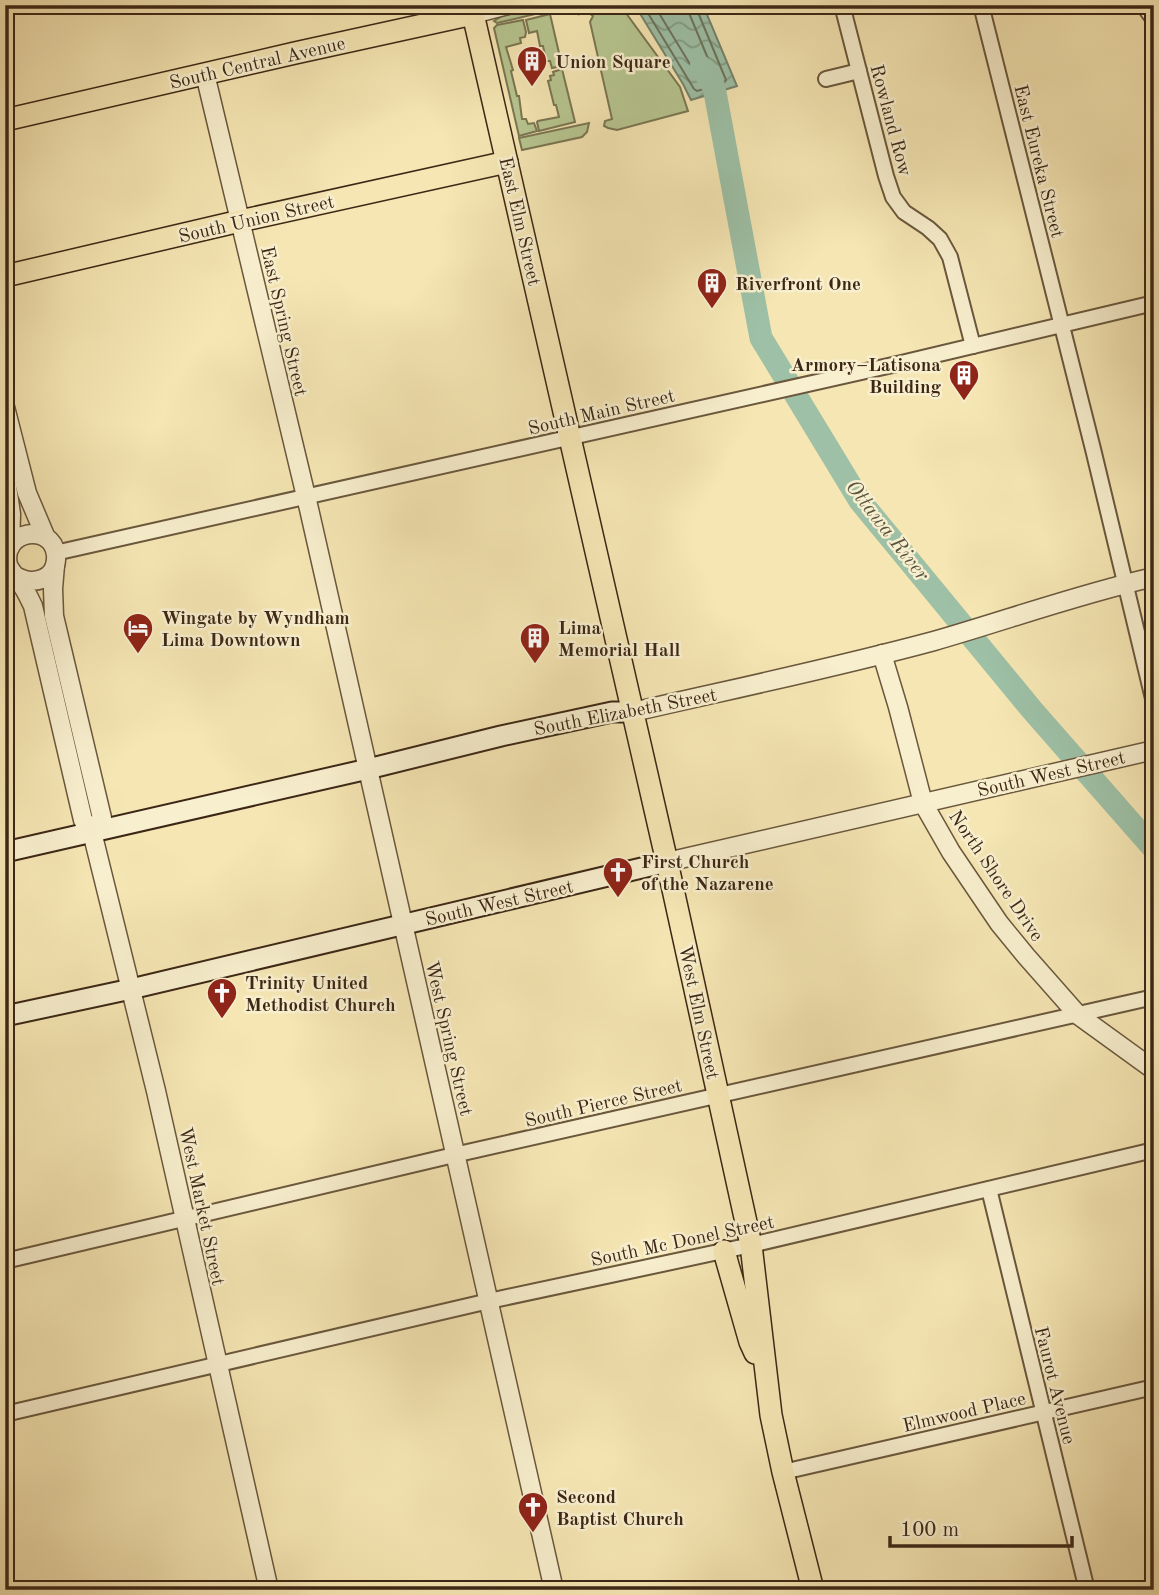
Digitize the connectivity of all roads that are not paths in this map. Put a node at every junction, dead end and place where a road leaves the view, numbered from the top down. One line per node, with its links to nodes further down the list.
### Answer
1 (508, 5): 5 (street, South Central Avenue)
2 (842, 5): 7 (street, Rowland Row)
3 (981, 5): 15 (street, East Eureka Street)
4 (1143, 5): 6 (street)
5 (472, 10): 8 (main road, South Central Avenue); 11 (main road, East Elm Street)
6 (1154, 20)
7 (859, 71): 9 (street); 16 (street, Rowland Row)
8 (205, 74): 10 (main road, South Central Avenue); 12 (street, East Spring Street)
9 (827, 79)
10 (5, 120)
11 (507, 162): 12 (main road, South Union Street); 18 (main road, East Elm Street)
12 (240, 221): 13 (main road, South Union Street); 20 (street, East Spring Street)
13 (5, 275)
14 (1154, 303): 15 (street, South Main Street)
15 (1062, 326): 16 (street, South Main Street); 25 (street, East Eureka Street)
16 (973, 346): 18 (street, South Main Street)
17 (5, 407): 21 (street)
18 (570, 437): 20 (street, South Main Street); 28 (main road, West Elm Street)
19 (5, 472): 23 (street)
20 (306, 496): 22 (street, South Main Street); 30 (street, West Spring Street)
21 (46, 538): 22 (street); 23 (street)
22 (55, 559): 23 (street); 32 (street, West Market Street)
23 (9, 562): 32 (street, West Market Street)
24 (1154, 577): 25 (street, South Elizabeth Street)
25 (1126, 583): 26 (street, South Elizabeth Street); 27 (street, East Eureka Street)
26 (883, 654): 28 (street, South Elizabeth Street); 31 (street, North Shore Drive)
27 (1154, 703)
28 (633, 712): 30 (main road, South Elizabeth Street); 34 (main road, West Elm Street)
29 (1154, 750): 31 (street, South West Street)
30 (368, 769): 32 (main road, South Elizabeth Street); 35 (street, West Spring Street)
31 (923, 803): 34 (street, South West Street); 38 (street, North Shore Drive)
32 (92, 832): 33 (main road, South Elizabeth Street); 36 (street, West Market Street)
33 (5, 852)
34 (667, 862): 35 (main road, South West Street); 41 (main road, West Elm Street)
35 (402, 924): 36 (main road, South West Street); 43 (street, West Spring Street)
36 (131, 989): 39 (main road, South West Street); 45 (street, West Market Street)
37 (1154, 997): 38 (street, South Pierce Street)
38 (1079, 1015): 40 (street, North Shore Drive); 41 (street, South Pierce Street)
39 (5, 1016)
40 (1154, 1070)
41 (718, 1095): 43 (street, South Pierce Street); 46 (main road, West Elm Street)
42 (1154, 1150): 44 (street, South Mc Donel Street)
43 (454, 1155): 45 (street, South Pierce Street); 49 (street, West Spring Street)
44 (989, 1189): 46 (street, South Mc Donel Street); 53 (street, Faurot Avenue)
45 (184, 1219): 48 (street, South Pierce Street); 50 (street, West Market Street)
46 (751, 1245): 47 (street, South Mc Donel Street); 51 (main road, West Elm Street)
47 (724, 1251): 49 (street, South Mc Donel Street); 51 (main road)
48 (5, 1261)
49 (489, 1301): 50 (street, South Mc Donel Street); 57 (street, West Spring Street)
50 (217, 1364): 54 (street, South Mc Donel Street); 56 (street, West Market Street)
51 (766, 1374): 55 (main road, West Elm Street)
52 (1154, 1387): 53 (street, Elmwood Place)
53 (1043, 1413): 55 (street, Elmwood Place); 59 (street, Faurot Avenue)
54 (5, 1414)
55 (783, 1472): 58 (main road, West Elm Street)
56 (269, 1590)
57 (554, 1590)
58 (813, 1590)
59 (1087, 1590)

